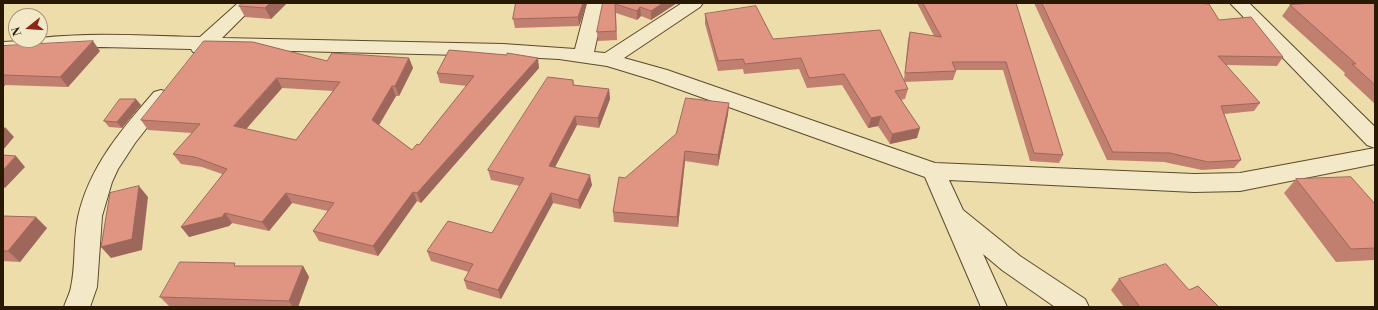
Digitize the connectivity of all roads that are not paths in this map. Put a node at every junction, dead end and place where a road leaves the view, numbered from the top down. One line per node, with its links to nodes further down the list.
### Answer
1 (248, 3): 5 (street)
2 (596, 3): 7 (street)
3 (694, 3): 8 (street)
4 (1239, 3): 11 (street)
5 (205, 42): 6 (street); 7 (street); 9 (street)
6 (3, 48)
7 (584, 56): 8 (street)
8 (608, 60): 13 (street)
9 (185, 66)
10 (171, 85): 15 (street)
11 (1375, 140)
12 (1375, 156): 13 (street)
13 (934, 171): 14 (street)
14 (955, 217): 16 (street); 17 (street)
15 (77, 307)
16 (994, 307)
17 (1076, 307)

